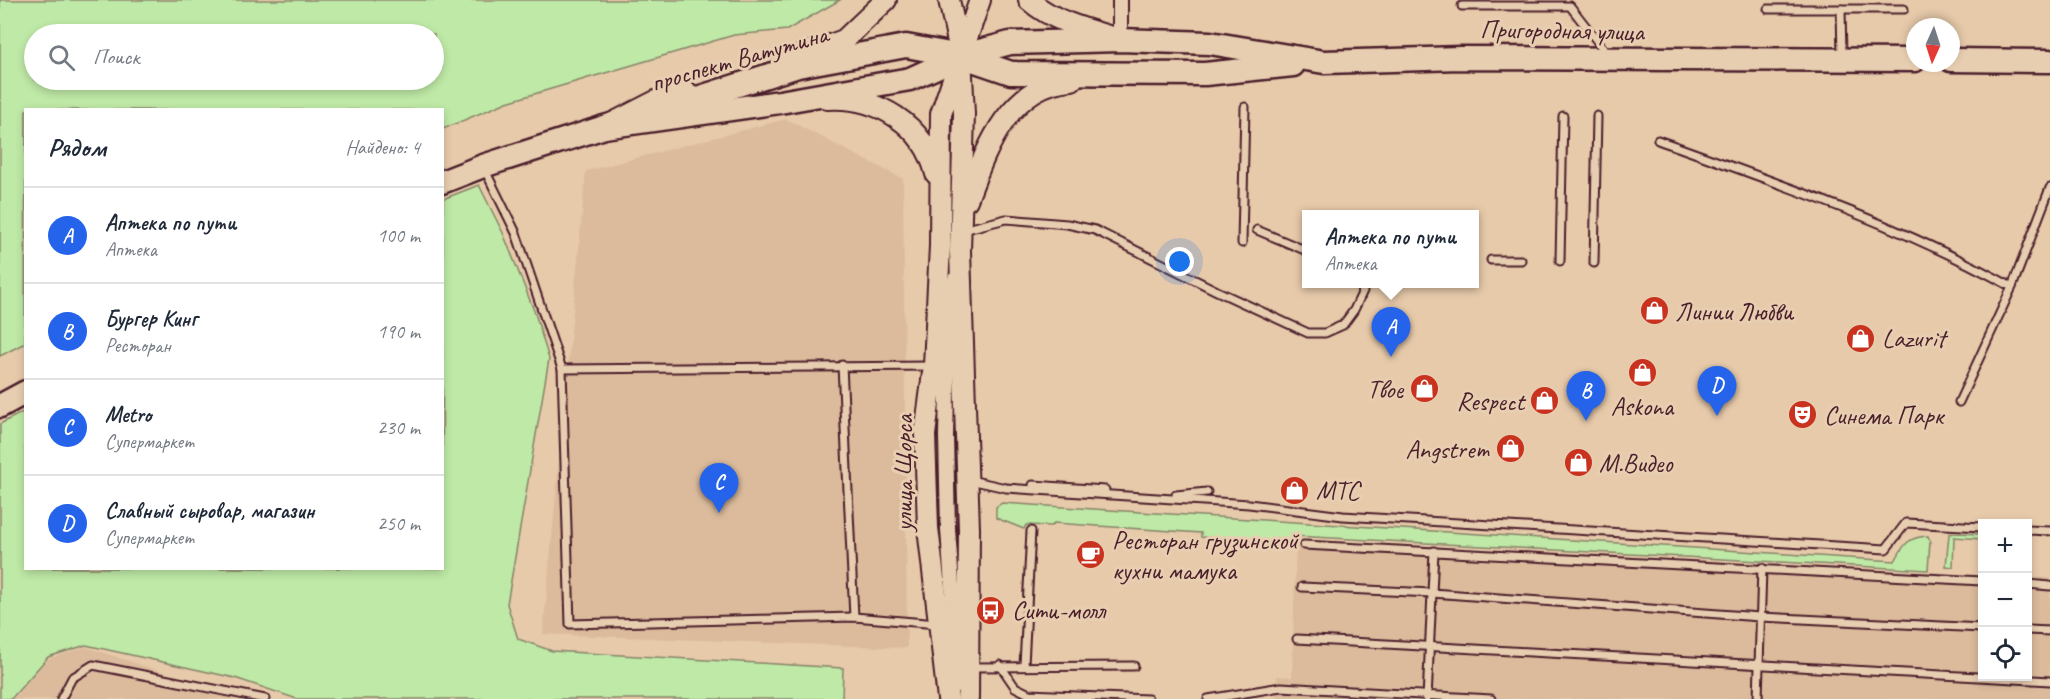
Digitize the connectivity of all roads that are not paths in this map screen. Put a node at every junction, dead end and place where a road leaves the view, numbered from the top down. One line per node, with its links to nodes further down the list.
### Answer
1 (886, 0): 24 (main road)
2 (949, 0): 12 (main road)
3 (980, 0): 12 (main road)
4 (1029, 0): 10 (main road)
5 (1120, 0): 10 (street)
6 (1462, 6): 13 (lane)
7 (1768, 9): 8 (lane)
8 (1840, 9): 9 (lane); 14 (lane)
9 (1904, 9)
10 (1120, 40): 11 (main road, проспект Ватутина); 12 (main road, проспект Ватутина)
11 (1210, 43): 18 (main road, Пригородная улица)
12 (961, 56): 19 (main road, проспект Ватутина); 20 (main road, проспект Ватутина); 24 (main road, проспект Ватутина); 29 (main road, улица Щорса); 30 (main road, улица Щорса)
13 (1611, 59): 14 (main road, Пригородная улица); 18 (main road, Пригородная улица)
14 (1842, 59): 15 (main road, Пригородная улица)
15 (1906, 60)
16 (1960, 60): 17 (main road)
17 (2050, 61)
18 (1324, 62): 19 (main road, проспект Ватутина)
19 (1205, 74): 30 (main road)
20 (780, 102): 24 (main road, проспект Ватутина); 29 (main road)
21 (1245, 107): 32 (lane)
22 (1563, 116): 38 (lane)
23 (1597, 116): 39 (lane)
24 (604, 127): 26 (main road, проспект Ватутина)
25 (1658, 140): 40 (lane)
26 (483, 166): 27 (main road, проспект Ватутина); 45 (lane)
27 (444, 181)
28 (2050, 188): 40 (lane)
29 (941, 210): 33 (main road, улица Щорса)
30 (961, 222): 35 (main road, улица Щорса); 41 (lane)
31 (1257, 230): 34 (lane)
32 (1242, 243)
33 (940, 246): 42 (street, улица Щорса); 44 (main road, улица Щорса)
34 (1302, 249)
35 (960, 251): 42 (street, улица Щорса); 49 (main road, улица Щорса)
36 (1491, 260): 37 (lane)
37 (1521, 260)
38 (1560, 261)
39 (1593, 262)
40 (2012, 287): 47 (lane)
41 (1363, 291)
42 (949, 306): 83 (street, улица Щорса)
43 (842, 365): 44 (lane); 45 (lane); 64 (lane)
44 (934, 365): 66 (main road, улица Щорса)
45 (562, 369): 64 (lane)
46 (24, 393): 48 (main road)
47 (1959, 402)
48 (0, 406)
49 (968, 479): 52 (lane); 76 (main road, улица Щорса)
50 (1033, 485): 51 (lane)
51 (1207, 492)
52 (1978, 527)
53 (2032, 530): 55 (lane)
54 (1031, 531): 73 (lane)
55 (2050, 531)
56 (1304, 544): 57 (lane)
57 (1434, 551): 58 (lane); 63 (lane)
58 (1762, 568): 59 (lane); 65 (lane)
59 (1978, 581)
60 (2032, 584): 61 (lane)
61 (2050, 586)
62 (1302, 588): 63 (lane)
63 (1432, 592): 65 (lane); 71 (lane)
64 (854, 617): 66 (lane)
65 (1760, 617): 67 (lane); 74 (lane)
66 (939, 624): 82 (main road, улица Щорса)
67 (1978, 628)
68 (2032, 630): 69 (lane)
69 (2050, 631)
70 (1297, 639): 71 (lane)
71 (1430, 647): 74 (lane); 79 (lane)
72 (1000, 665): 73 (lane); 76 (lane); 85 (lane)
73 (1024, 665): 75 (lane)
74 (1759, 665): 77 (lane); 88 (lane)
75 (1134, 666)
76 (968, 667): 84 (main road, улица Щорса)
77 (2050, 681)
78 (238, 696): 80 (lane); 81 (lane)
79 (1427, 697): 86 (lane); 87 (lane)
80 (61, 699)
81 (265, 699)
82 (948, 699)
83 (959, 699)
84 (968, 699)
85 (1148, 699)
86 (1208, 699)
87 (1491, 699)
88 (1758, 699)

